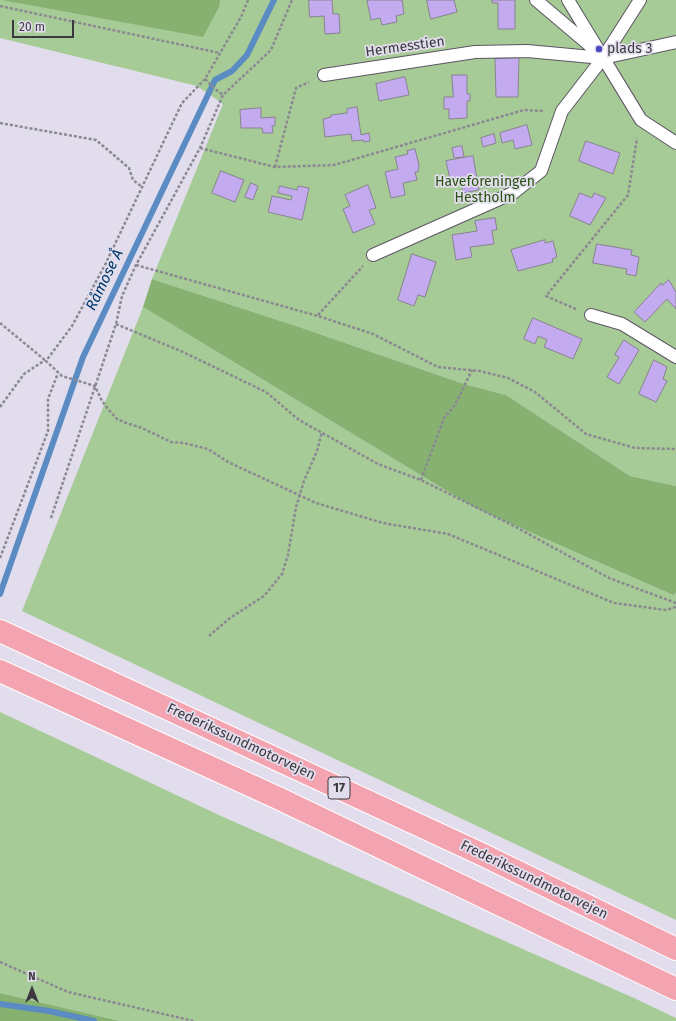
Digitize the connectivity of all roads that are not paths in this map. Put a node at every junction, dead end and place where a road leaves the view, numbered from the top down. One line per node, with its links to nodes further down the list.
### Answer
1 (536, 0): 5 (lane)
2 (568, 0): 5 (lane)
3 (640, 0): 5 (lane)
4 (676, 42): 5 (lane, Hermesstien)
5 (603, 58): 6 (lane, Hermesstien); 7 (lane); 8 (lane)
6 (324, 74)
7 (676, 143)
8 (373, 255)
9 (591, 315): 10 (lane)
10 (676, 357)
11 (0, 631): 13 (highway, Frederikssundmotorvejen / 17)
12 (0, 671): 14 (highway)
13 (676, 949)
14 (676, 988)

